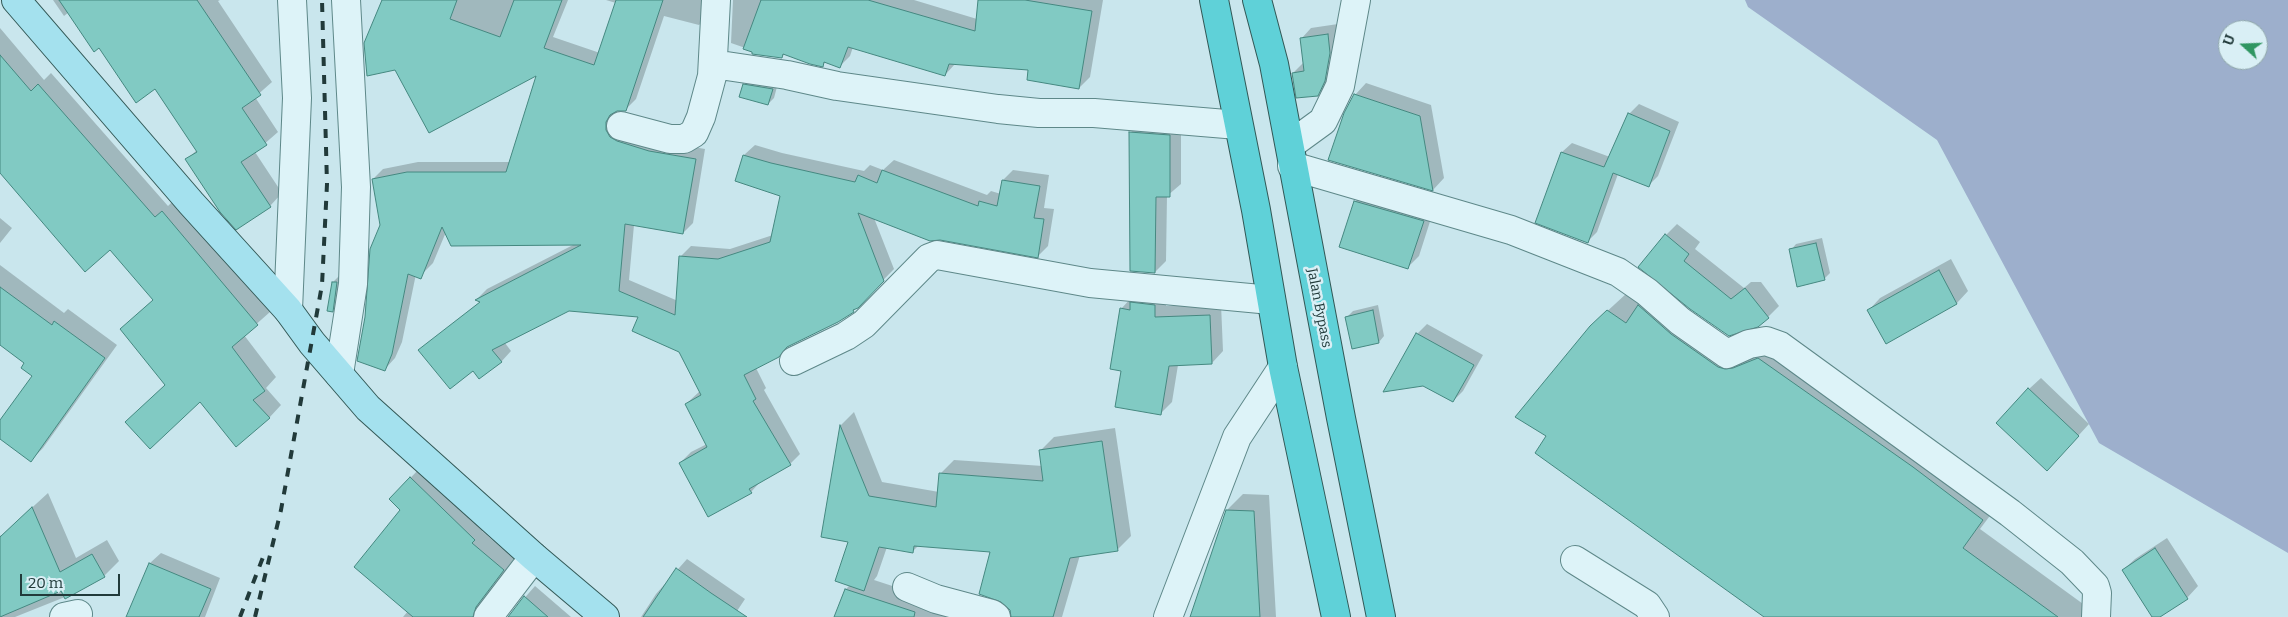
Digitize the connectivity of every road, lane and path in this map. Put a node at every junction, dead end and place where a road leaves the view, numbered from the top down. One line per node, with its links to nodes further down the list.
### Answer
1 (16, 0): 13 (main road)
2 (292, 0): 13 (street)
3 (346, 0): 16 (street)
4 (716, 0): 8 (street)
5 (1214, 0): 9 (highway)
6 (1257, 0): 11 (highway, Jalan Bypass)
7 (1356, 0): 11 (street)
8 (713, 64): 9 (street); 10 (street)
9 (1238, 125): 12 (highway)
10 (621, 126)
11 (1291, 156): 25 (highway, Jalan Bypass); 27 (street)
12 (1271, 300): 14 (street); 15 (highway)
13 (288, 310): 16 (main road)
14 (794, 361)
15 (1283, 367): 23 (street); 24 (highway)
16 (339, 374): 17 (main road)
17 (534, 557): 20 (street); 21 (main road)
18 (1575, 560): 26 (street)
19 (907, 587): 22 (street)
20 (488, 617)
21 (605, 617)
22 (996, 617)
23 (1168, 617)
24 (1336, 617)
25 (1381, 617)
26 (1655, 617)
27 (2096, 617)

